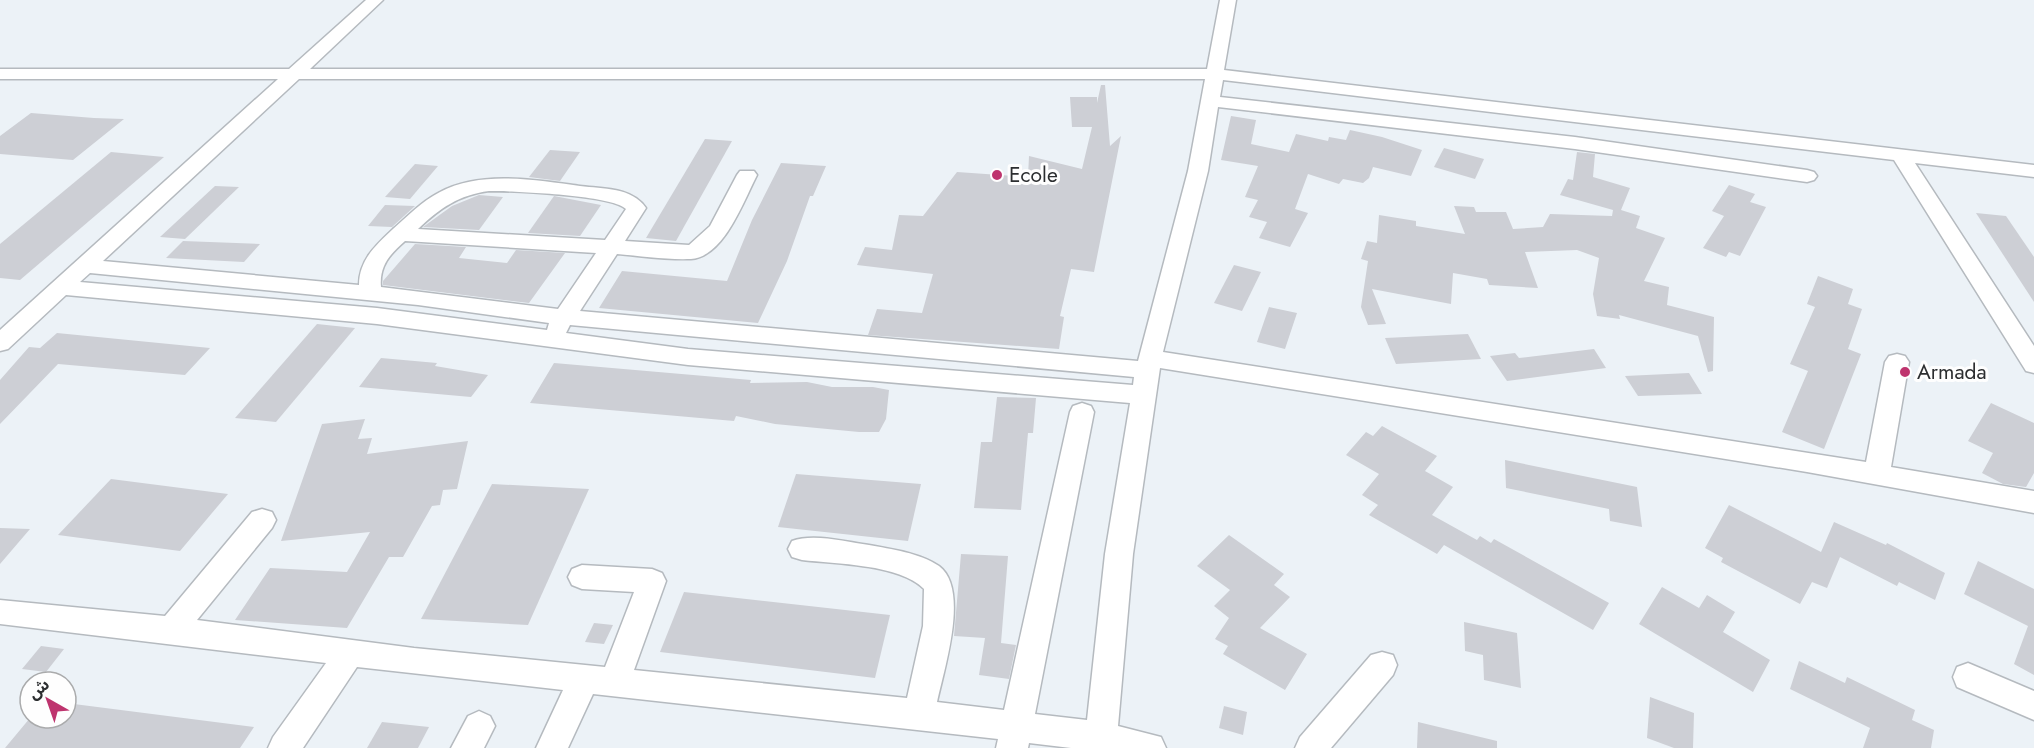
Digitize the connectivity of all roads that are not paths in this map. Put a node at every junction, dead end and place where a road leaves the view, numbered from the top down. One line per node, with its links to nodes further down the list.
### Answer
1 (375, 0): 3 (street)
2 (1228, 0): 5 (street)
3 (294, 72): 4 (street); 5 (street); 13 (street)
4 (0, 74)
5 (1216, 74): 6 (street); 7 (street)
6 (1211, 101): 10 (street); 22 (street)
7 (1901, 156): 8 (street); 23 (street)
8 (2034, 171)
9 (747, 175): 12 (street)
10 (1807, 176)
11 (400, 234): 12 (street); 12 (street); 15 (street)
12 (610, 247): 17 (street)
13 (87, 266): 14 (street); 15 (street)
14 (63, 288): 18 (street); 20 (street)
15 (371, 294): 16 (street)
16 (418, 298): 17 (street); 18 (street)
17 (563, 317): 19 (street); 22 (street)
18 (398, 320): 19 (street)
19 (550, 340): 24 (street)
20 (0, 343)
21 (1897, 362): 26 (street)
22 (1149, 364): 24 (street); 26 (street)
23 (2034, 365)
24 (1143, 395): 41 (street)
25 (1082, 412): 40 (street)
26 (1877, 475): 27 (street)
27 (2034, 502)
28 (262, 520): 32 (street)
29 (802, 549): 39 (street)
30 (582, 576): 37 (street)
31 (0, 612): 32 (street)
32 (172, 630): 33 (street)
33 (350, 652): 36 (street); 42 (street)
34 (1382, 665): 45 (street)
35 (1968, 677): 38 (street)
36 (584, 679): 37 (street); 43 (street)
37 (615, 683): 39 (street)
38 (2034, 706)
39 (919, 714): 40 (street)
40 (1014, 737): 41 (street)
41 (1100, 742): 44 (street)
42 (284, 748)
43 (552, 748)
44 (1150, 748)
45 (1311, 748)

